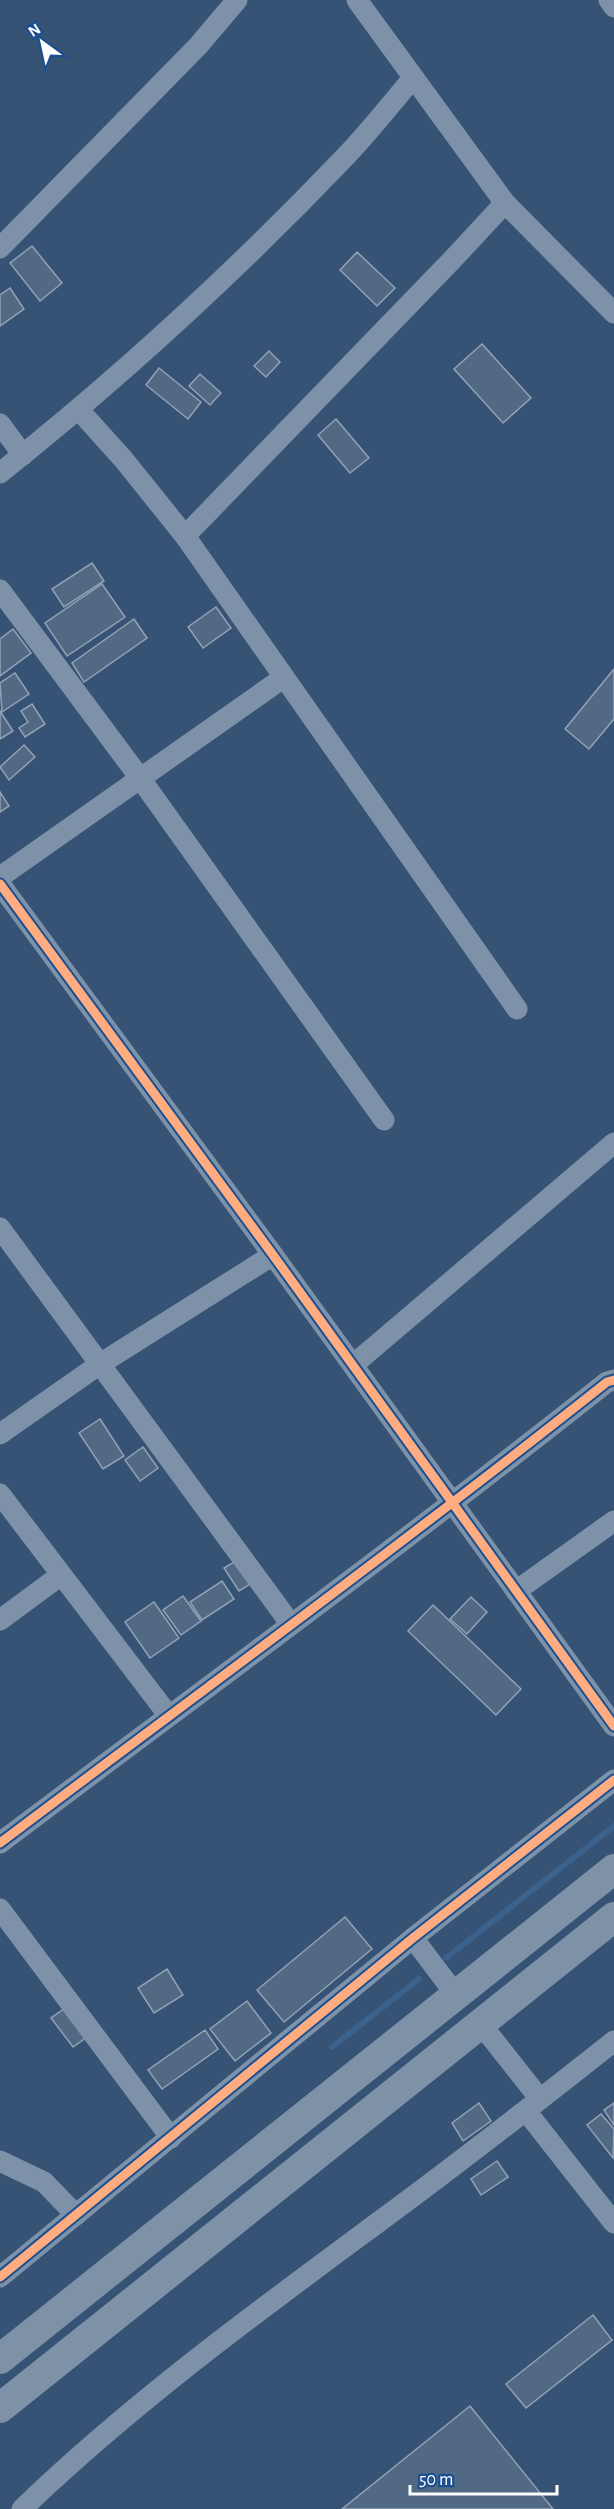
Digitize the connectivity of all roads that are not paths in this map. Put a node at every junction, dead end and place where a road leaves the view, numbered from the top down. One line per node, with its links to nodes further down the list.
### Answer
1 (237, 0): 7 (street)
2 (357, 0): 5 (street)
3 (609, 0): 4 (street)
4 (614, 7)
5 (413, 78): 6 (street); 9 (street)
6 (505, 203): 8 (street); 13 (street)
7 (0, 248)
8 (614, 313)
9 (79, 410): 11 (street); 13 (street)
10 (0, 424): 11 (street)
11 (23, 455): 12 (street)
12 (0, 473)
13 (185, 536): 15 (street)
14 (0, 590): 16 (street)
15 (283, 678): 16 (street); 19 (street)
16 (140, 778): 17 (street); 20 (street)
17 (0, 877)
18 (0, 884): 23 (street)
19 (518, 1010)
20 (384, 1120)
21 (614, 1143): 25 (street)
22 (0, 1228): 24 (street)
23 (273, 1255): 24 (street); 25 (street)
24 (100, 1364): 27 (street); 34 (street)
25 (353, 1365): 29 (street)
26 (614, 1380): 29 (street)
27 (0, 1434)
28 (0, 1494): 31 (street)
29 (453, 1504): 32 (street); 34 (street)
30 (614, 1521): 32 (street)
31 (61, 1575): 33 (street); 35 (street)
32 (516, 1591): 36 (street)
33 (0, 1620)
34 (290, 1623): 35 (street)
35 (169, 1716): 38 (street)
36 (614, 1726)
37 (614, 1780): 42 (street)
38 (0, 1843)
39 (614, 1869): 43 (highway)
40 (0, 1909): 47 (street)
41 (614, 1917): 44 (highway)
42 (413, 1938): 43 (street); 47 (street)
43 (456, 1995): 52 (highway)
44 (480, 2023): 46 (street); 53 (highway)
45 (614, 2041): 46 (street)
46 (533, 2105): 50 (street); 54 (street)
47 (171, 2138): 49 (street)
48 (0, 2161): 49 (street)
49 (76, 2216): 51 (street)
50 (614, 2223)
51 (0, 2277)
52 (0, 2359)
53 (0, 2409)
54 (22, 2509)

